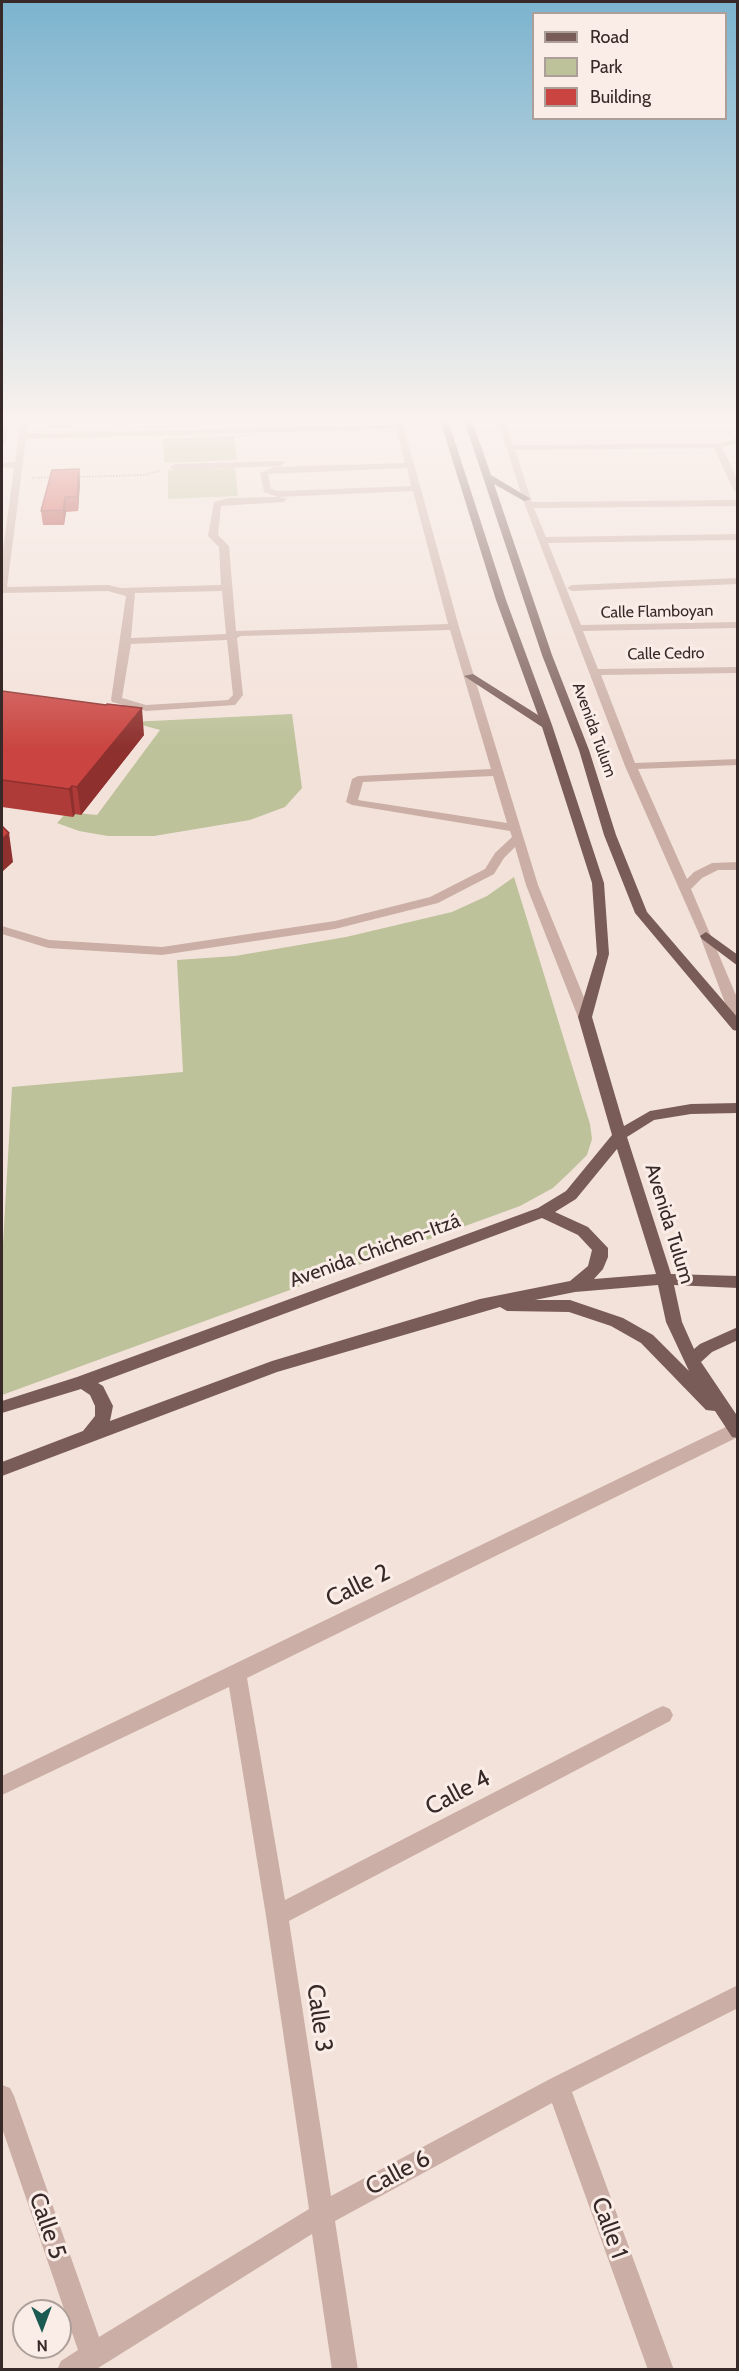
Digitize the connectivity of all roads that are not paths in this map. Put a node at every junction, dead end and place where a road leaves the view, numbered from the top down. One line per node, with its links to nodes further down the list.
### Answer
1 (5, 528): 9 (street)
2 (214, 528): 11 (street)
3 (427, 528): 16 (street, Avenida Tulum)
4 (478, 528): 23 (main road)
5 (505, 528): 35 (main road, Avenida Tulum)
6 (538, 528): 8 (street, Avenida Tulum)
7 (738, 537): 8 (street)
8 (543, 540): 17 (street, Avenida Tulum)
9 (3, 573): 13 (street)
10 (738, 581): 12 (street, Calle Flamboyan)
11 (226, 588): 14 (street); 18 (street)
12 (572, 588)
13 (2, 590): 14 (street)
14 (122, 591): 19 (street)
15 (738, 625): 17 (street, Calle Flamboyan)
16 (454, 627): 18 (street); 22 (street, Avenida Tulum)
17 (578, 628): 21 (street, Avenida Tulum)
18 (232, 637): 19 (street); 19 (street)
19 (126, 641)
20 (738, 670): 21 (street, Calle Cedro)
21 (595, 672): 25 (street, Avenida Tulum)
22 (469, 675): 23 (main road); 26 (street, Avenida Tulum)
23 (547, 725): 33 (main road)
24 (738, 762): 25 (street)
25 (631, 766): 29 (street, Avenida Tulum)
26 (498, 772): 27 (street, Avenida Tulum); 27 (street)
27 (517, 833): 30 (street); 33 (street, Avenida Tulum)
28 (738, 866): 29 (street)
29 (684, 889): 31 (street, Avenida Tulum)
30 (2, 930)
31 (706, 936): 32 (main road); 34 (street, Avenida Tulum)
32 (738, 962)
33 (585, 1017): 37 (main road, Avenida Tulum)
34 (738, 1018)
35 (738, 1027)
36 (738, 1108): 37 (main road, Avenida Chichen-Itzá)
37 (621, 1134): 38 (main road, Avenida Chichen-Itzá); 39 (main road, Avenida Tulum)
38 (543, 1212): 41 (main road); 45 (main road, Avenida Chichen-Itzá)
39 (665, 1279): 40 (main road); 41 (main road); 44 (main road, Avenida Tulum)
40 (738, 1281)
41 (575, 1286): 42 (main road)
42 (480, 1305): 47 (main road); 48 (main road)
43 (738, 1334): 44 (main road)
44 (691, 1361): 47 (main road, Avenida Tulum)
45 (83, 1382): 46 (main road, Avenida Chichen-Itzá); 48 (main road)
46 (2, 1407)
47 (737, 1431): 50 (street, Calle 2)
48 (90, 1435): 49 (main road)
49 (2, 1469)
50 (237, 1674): 52 (street, Calle 2); 53 (street, Calle 3)
51 (663, 1715): 53 (street, Calle 4)
52 (2, 1786)
53 (277, 1916): 57 (street, Calle 3)
54 (738, 1996): 55 (street, Calle 6)
55 (558, 2087): 57 (street, Calle 6); 61 (street, Calle 1)
56 (2, 2096): 58 (street, Calle 5)
57 (321, 2215): 58 (street, Calle 6); 60 (street, Calle 3)
58 (93, 2356): 59 (street, Calle 6)
59 (70, 2370)
60 (345, 2370)
61 (661, 2370)

